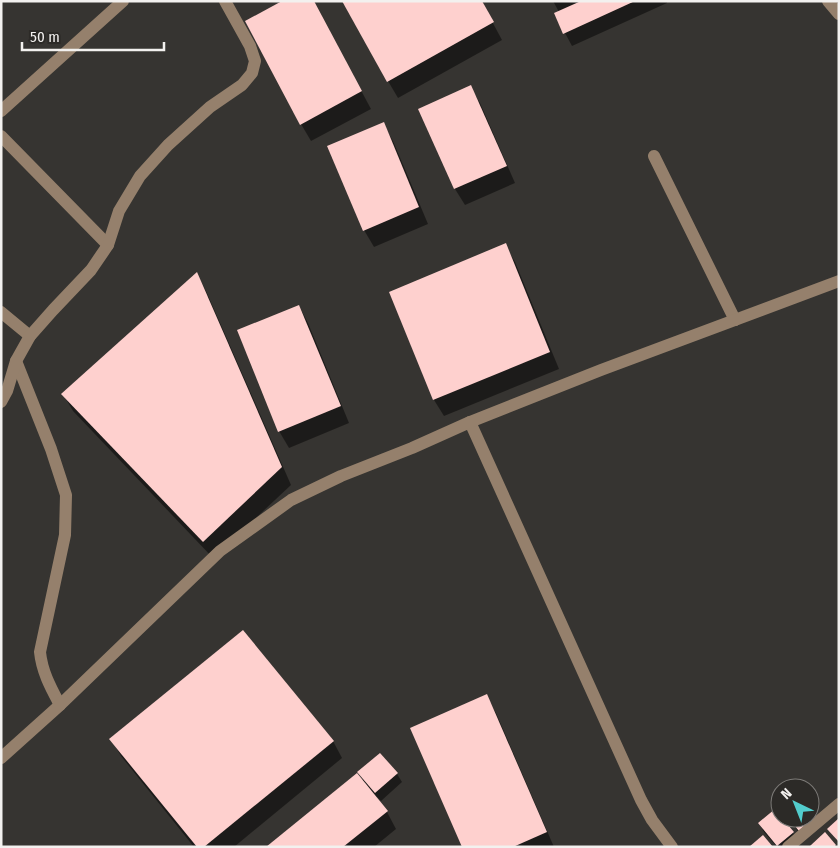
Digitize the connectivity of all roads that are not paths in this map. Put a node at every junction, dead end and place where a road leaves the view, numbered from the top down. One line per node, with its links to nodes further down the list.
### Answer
1 (123, 1): 5 (street)
2 (225, 1): 8 (street)
3 (828, 1): 4 (street)
4 (839, 14)
5 (1, 111)
6 (1, 136): 8 (street)
7 (654, 156): 11 (street)
8 (108, 245): 12 (street)
9 (839, 281): 11 (street)
10 (1, 312): 12 (street)
11 (735, 320): 15 (street)
12 (30, 336): 13 (street)
13 (16, 361): 14 (street); 16 (street)
14 (1, 402)
15 (470, 422): 16 (street); 19 (street)
16 (60, 705): 17 (street)
17 (1, 758)
18 (839, 804): 20 (street)
19 (672, 847)
20 (788, 847)

